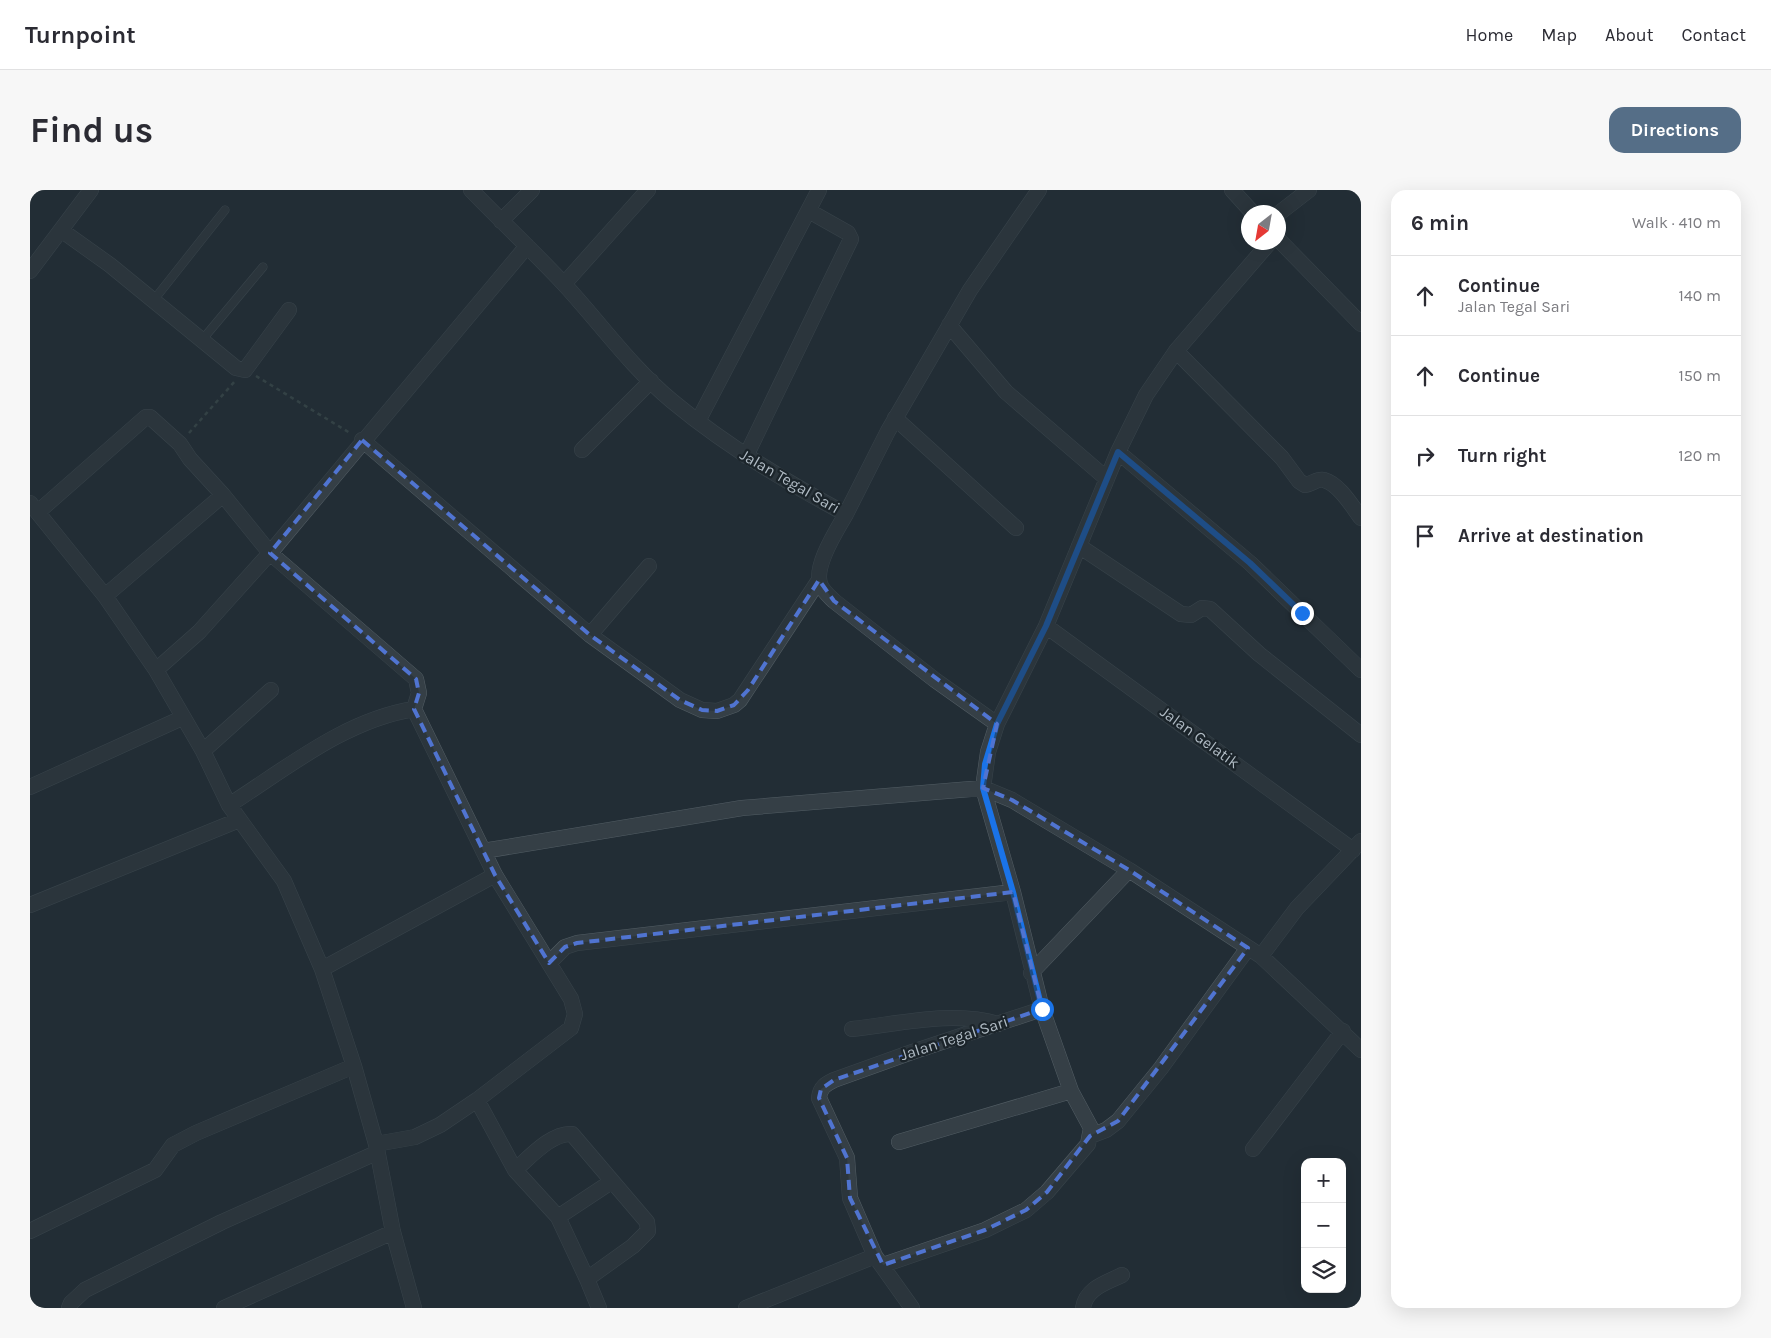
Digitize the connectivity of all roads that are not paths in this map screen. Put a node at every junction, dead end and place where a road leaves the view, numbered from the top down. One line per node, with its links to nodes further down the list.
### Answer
1 (91, 190): 14 (street)
2 (471, 190): 13 (street, Jalan Tegal Sari)
3 (532, 190): 13 (street)
4 (648, 190): 20 (street)
5 (820, 190): 12 (street)
6 (1039, 190): 24 (street)
7 (1232, 190): 9 (street)
8 (1309, 190): 10 (street)
9 (1246, 205)
10 (1286, 208)
11 (225, 210): 21 (lane)
12 (809, 211): 29 (street); 33 (street)
13 (501, 221): 15 (street, Jalan Tegal Sari)
14 (61, 230): 19 (street); 21 (street)
15 (528, 246): 20 (street, Jalan Tegal Sari); 30 (street)
16 (1286, 247): 23 (street)
17 (1263, 250): 26 (street)
18 (263, 267): 25 (lane)
19 (30, 271)
20 (564, 284): 27 (street, Jalan Tegal Sari)
21 (153, 301): 25 (street)
22 (289, 310): 25 (street)
23 (1361, 324)
24 (949, 325): 28 (street); 34 (street)
25 (202, 340)
26 (1176, 352): 32 (street); 38 (street)
27 (651, 381): 29 (street, Jalan Tegal Sari); 31 (street)
28 (895, 418): 37 (street); 39 (street)
29 (698, 422): 33 (street, Jalan Tegal Sari)
30 (362, 440): 41 (street); 46 (street)
31 (582, 450)
32 (1118, 452): 34 (street); 48 (street)
33 (746, 456): 37 (street, Jalan Tegal Sari)
34 (1107, 479): 40 (street)
35 (223, 495): 36 (street); 41 (street); 44 (street)
36 (34, 508): 44 (street)
37 (846, 514): 43 (street, Jalan Tegal Sari)
38 (1361, 518)
39 (1016, 528)
40 (1079, 546): 45 (street); 53 (street)
41 (270, 553): 47 (street); 50 (street)
42 (649, 566): 46 (street)
43 (819, 580): 46 (street); 52 (street)
44 (105, 596): 47 (street)
45 (1046, 626): 52 (street); 59 (street, Jalan Gelatik)
46 (590, 635)
47 (156, 670): 51 (street)
48 (1361, 670)
49 (271, 690): 54 (street)
50 (414, 709): 57 (street); 60 (street)
51 (182, 718): 54 (street); 55 (street)
52 (997, 724): 56 (street)
53 (1361, 735)
54 (203, 751): 57 (street)
55 (30, 787)
56 (983, 788): 60 (street); 61 (street); 63 (street)
57 (229, 805): 58 (street)
58 (239, 820): 64 (street); 67 (street)
59 (1357, 845): 65 (street)
60 (483, 851): 62 (street)
61 (1129, 870): 65 (street); 68 (street)
62 (494, 875): 66 (street); 67 (street)
63 (1013, 892): 66 (street); 68 (street)
64 (30, 905)
65 (1254, 952): 72 (street); 77 (street)
66 (549, 963): 76 (street)
67 (322, 969): 74 (street)
68 (1032, 972): 69 (street)
69 (1042, 1009): 70 (street, Jalan Tegal Sari); 75 (street)
70 (998, 1024): 71 (street); 86 (street, Jalan Tegal Sari)
71 (852, 1030)
72 (1343, 1032): 73 (street); 80 (street)
73 (1361, 1050)
74 (354, 1066): 79 (street); 84 (street)
75 (1071, 1091): 77 (street); 78 (street)
76 (477, 1100): 79 (street); 81 (street)
77 (1090, 1136): 86 (street)
78 (899, 1142)
79 (376, 1148): 85 (street); 89 (street)
80 (1253, 1149)
81 (515, 1170): 82 (street); 83 (street)
82 (611, 1182): 83 (street); 88 (street)
83 (558, 1218): 88 (street)
84 (30, 1231)
85 (393, 1232): 90 (street); 91 (street)
86 (879, 1260): 93 (street); 94 (street, Jalan Tegal Sari)
87 (1122, 1275): 95 (street)
88 (587, 1279): 92 (street)
89 (70, 1308)
90 (224, 1308)
91 (414, 1308)
92 (599, 1308)
93 (746, 1308)
94 (912, 1308)
95 (1083, 1308)

